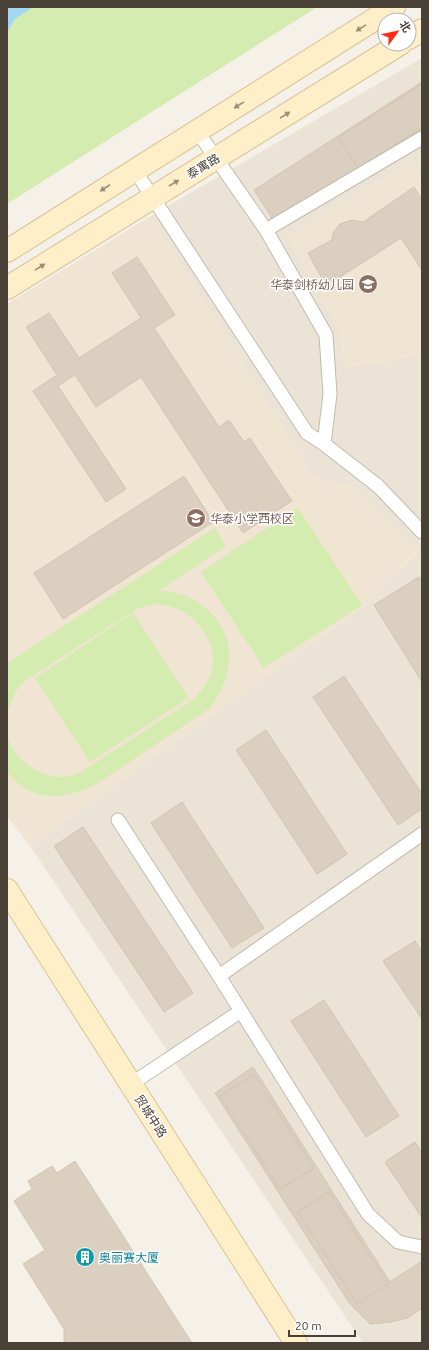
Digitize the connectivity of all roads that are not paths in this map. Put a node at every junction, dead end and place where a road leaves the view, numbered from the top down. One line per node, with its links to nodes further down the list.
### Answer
1 (394, 7): 3 (main road, one-way to 3)
2 (387, 52): 5 (main road, 泰寓路, one-way to 2)
3 (197, 131): 5 (lane); 6 (main road)
4 (422, 138): 8 (lane)
5 (216, 158): 7 (main road, 泰寓路, one-way to 5); 8 (lane)
6 (134, 169): 7 (lane); 9 (main road, one-way to 9)
7 (152, 197): 10 (main road, 泰寓路, one-way to 7); 11 (lane)
8 (266, 230): 11 (lane)
9 (7, 251)
10 (7, 288)
11 (324, 444): 12 (lane)
12 (422, 532)
13 (118, 820): 16 (lane)
14 (422, 834): 16 (lane)
15 (7, 890): 18 (main road, 贸城中路)
16 (219, 976): 17 (lane)
17 (241, 1011): 18 (lane); 19 (lane)
18 (131, 1084): 20 (main road, 贸城中路)
19 (422, 1247)
20 (296, 1343)

